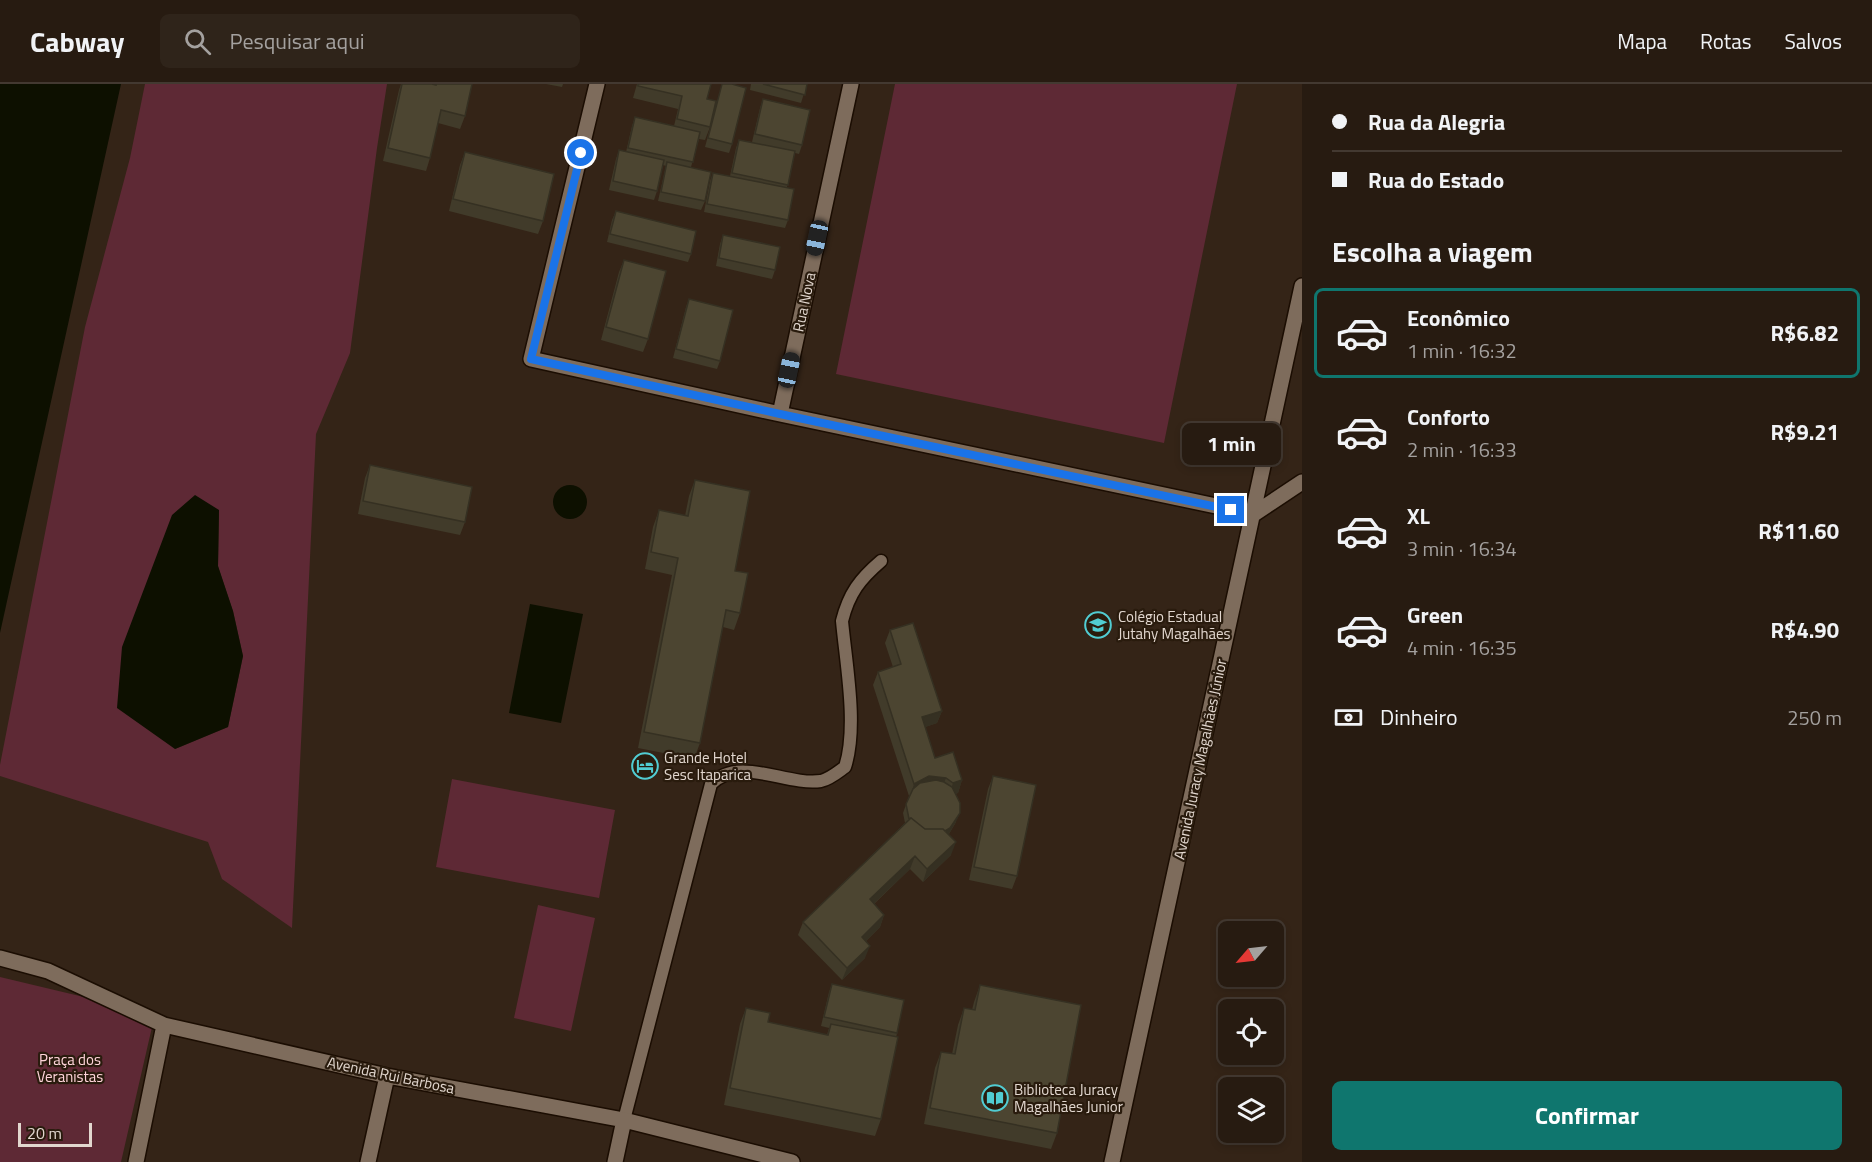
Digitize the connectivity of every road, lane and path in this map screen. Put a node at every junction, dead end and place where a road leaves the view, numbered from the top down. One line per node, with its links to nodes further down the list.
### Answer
1 (597, 84): 4 (street)
2 (850, 84): 4 (street, Rua Nova)
3 (1302, 286): 6 (street, Avenida Juracy Magalhães Júnior)
4 (780, 414): 6 (street)
5 (1302, 482): 6 (street)
6 (1254, 514): 16 (street, Avenida Juracy Magalhães Júnior)
7 (881, 561): 11 (lane)
8 (0, 958): 9 (street, Avenida Rui Barbosa)
9 (164, 1025): 10 (street, Avenida Rui Barbosa); 12 (street)
10 (387, 1076): 11 (street, Avenida Rui Barbosa); 13 (street)
11 (624, 1120): 14 (street); 15 (street, Avenida Rui Barbosa)
12 (136, 1162)
13 (368, 1162)
14 (615, 1162)
15 (792, 1162)
16 (1112, 1162)

